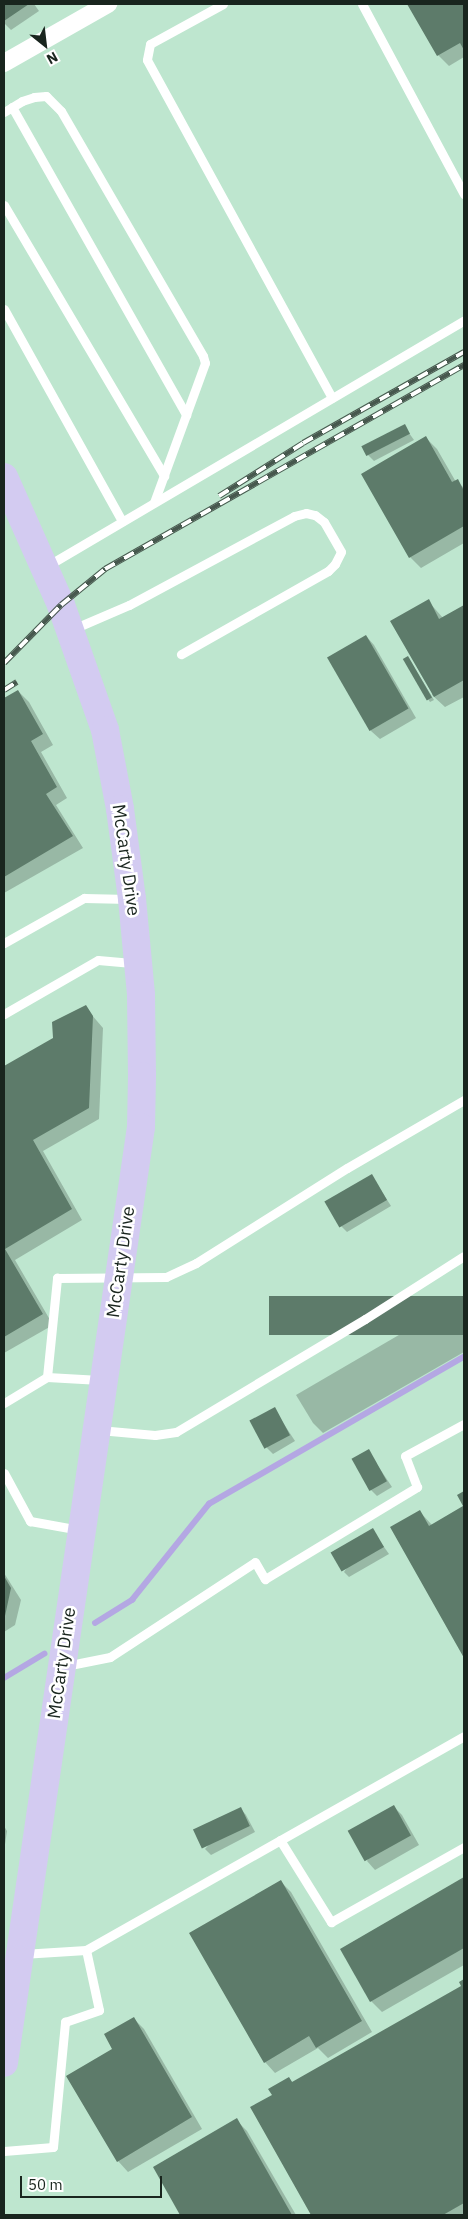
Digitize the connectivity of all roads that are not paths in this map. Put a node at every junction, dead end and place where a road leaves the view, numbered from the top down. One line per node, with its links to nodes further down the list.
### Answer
1 (108, 4): 4 (street)
2 (223, 4): 11 (lane)
3 (362, 4): 7 (lane)
4 (4, 63)
5 (12, 107): 6 (lane); 12 (lane); 12 (lane)
6 (4, 112)
7 (464, 194)
8 (4, 205): 13 (lane)
9 (4, 309): 16 (lane)
10 (464, 320): 11 (lane)
11 (332, 398): 15 (lane)
12 (186, 415): 13 (lane)
13 (164, 476): 15 (lane)
14 (7, 491): 17 (main road, McCarty Drive)
15 (154, 502): 16 (lane)
16 (122, 521): 17 (lane)
17 (45, 567): 18 (main road, McCarty Drive)
18 (70, 630): 19 (lane); 20 (main road, McCarty Drive)
19 (181, 654)
20 (132, 899): 21 (lane); 22 (main road, McCarty Drive)
21 (4, 943)
22 (138, 963): 23 (lane); 26 (main road, McCarty Drive)
23 (4, 1014)
24 (464, 1100): 26 (lane)
25 (464, 1256): 31 (lane)
26 (118, 1279): 27 (lane); 28 (main road, McCarty Drive)
27 (48, 1376): 28 (lane); 29 (lane)
28 (103, 1381): 31 (main road, McCarty Drive)
29 (4, 1403)
30 (464, 1424): 34 (lane)
31 (96, 1430): 33 (main road, McCarty Drive)
32 (4, 1473): 33 (lane)
33 (81, 1531): 34 (main road, McCarty Drive)
34 (61, 1667): 39 (main road, McCarty Drive)
35 (464, 1736): 36 (lane)
36 (280, 1840): 37 (lane); 38 (lane)
37 (464, 1847)
38 (86, 1950): 39 (lane); 41 (lane)
39 (20, 1954): 40 (main road, McCarty Drive)
40 (4, 2063)
41 (4, 2151)

